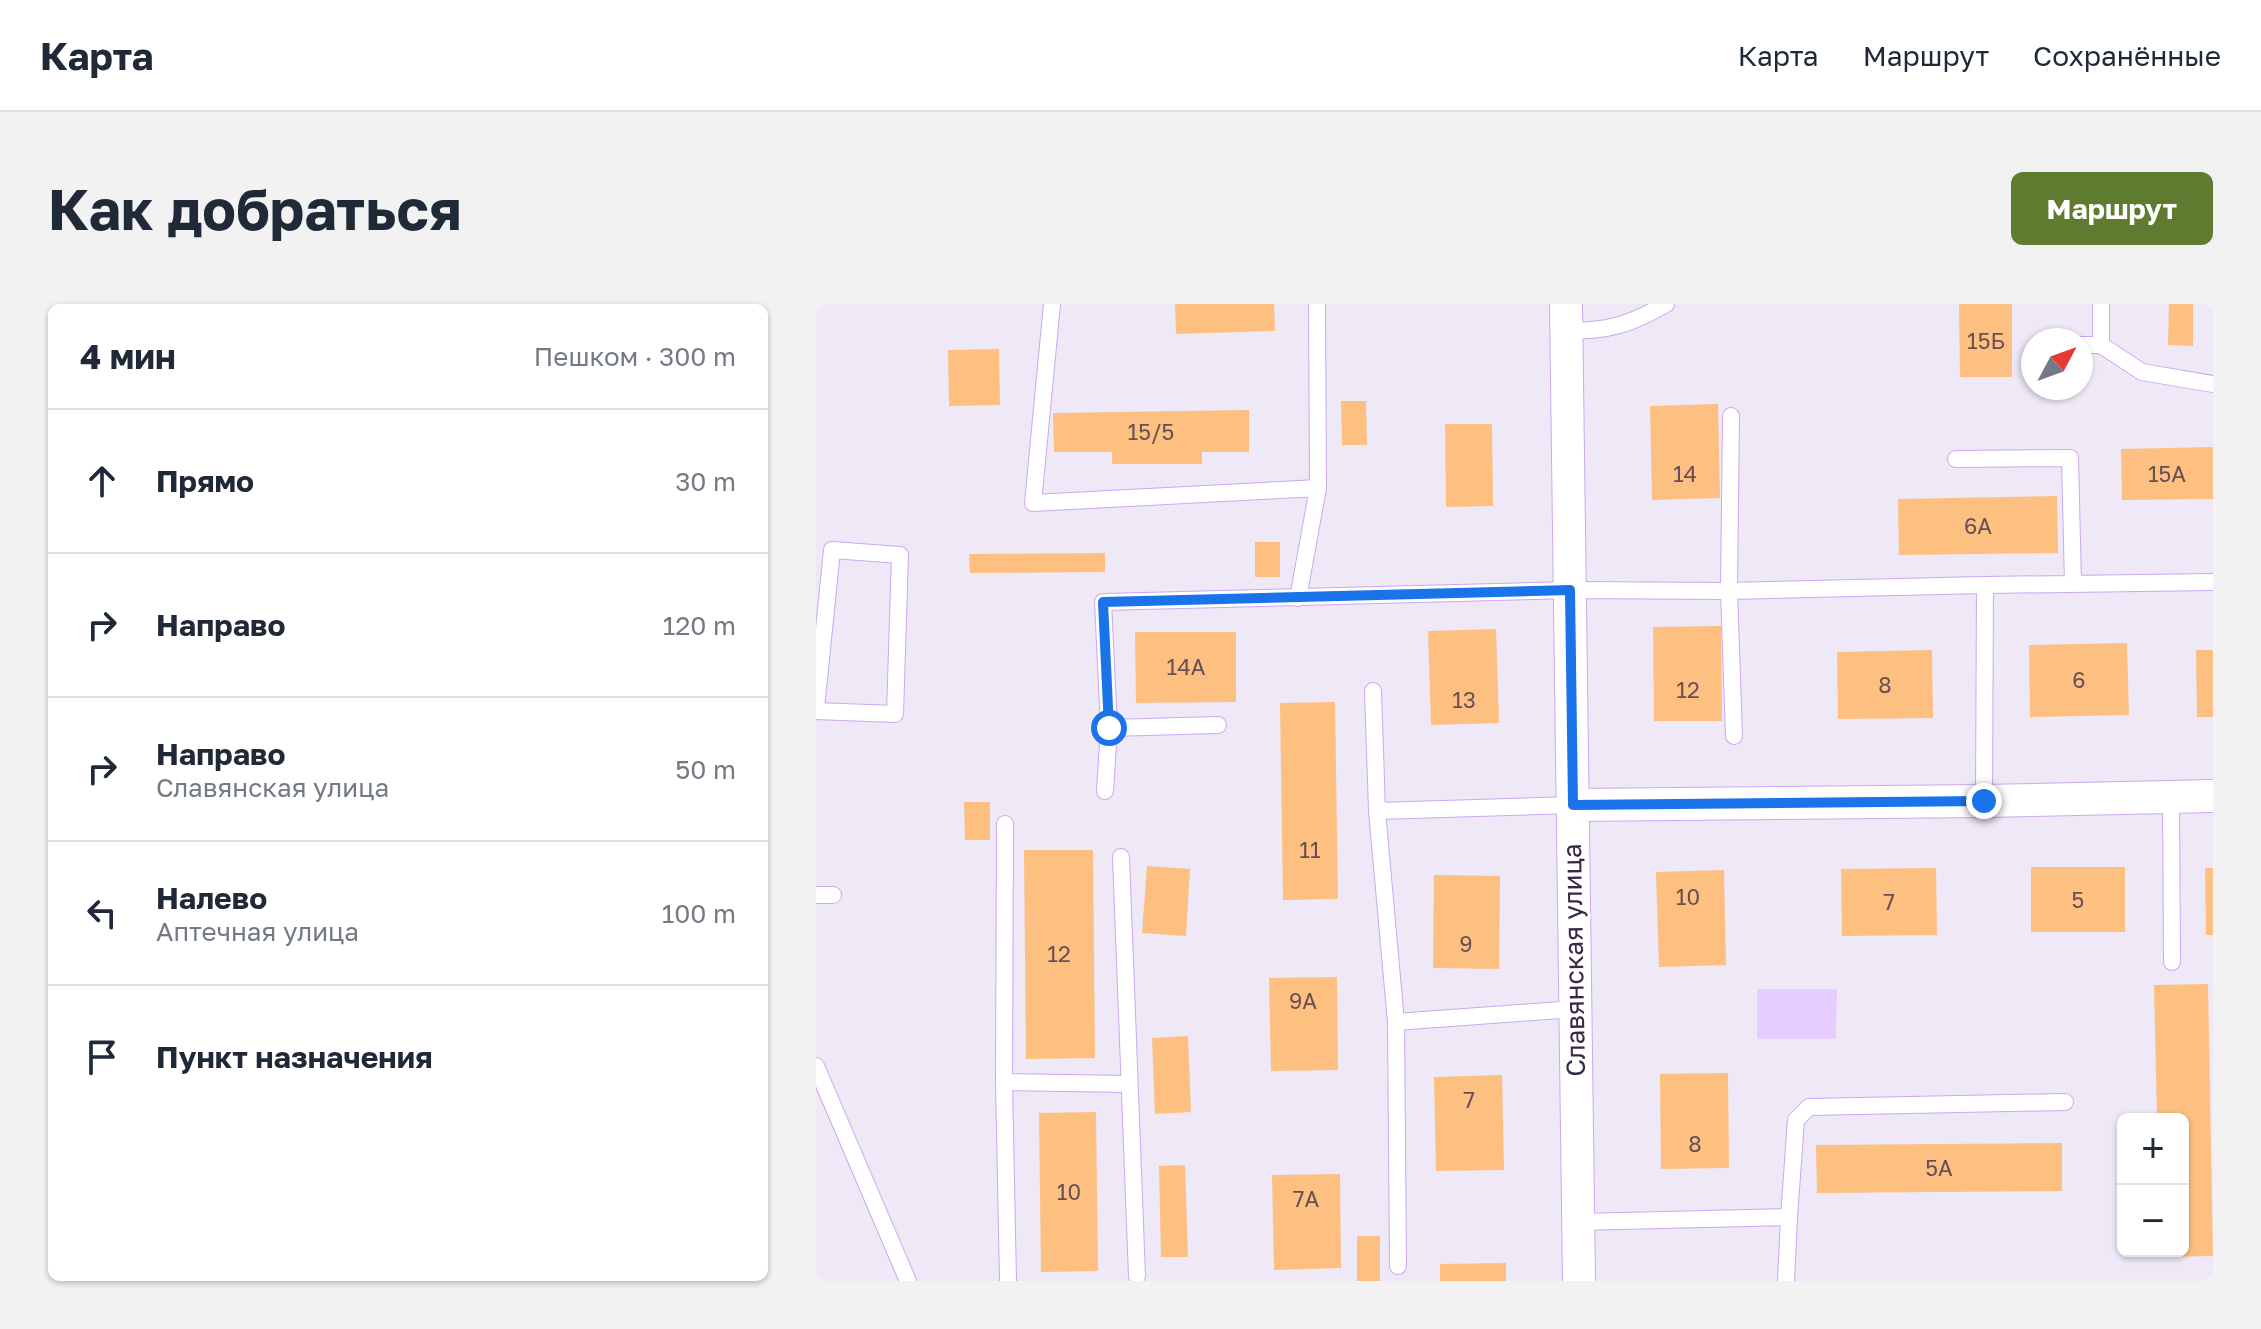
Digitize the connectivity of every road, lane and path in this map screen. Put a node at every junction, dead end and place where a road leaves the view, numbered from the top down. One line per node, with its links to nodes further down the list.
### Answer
1 (1052, 304): 11 (lane)
2 (1317, 304): 11 (lane)
3 (1666, 304): 5 (lane)
4 (2101, 304): 7 (lane)
5 (1566, 317): 15 (street, Славянская улица)
6 (2093, 345): 7 (lane)
7 (2101, 345): 8 (lane)
8 (2213, 384)
9 (1731, 416): 16 (lane)
10 (1956, 459): 13 (lane)
11 (1318, 488): 17 (lane)
12 (2213, 582): 13 (lane)
13 (2073, 584): 14 (lane)
14 (1985, 585): 16 (lane); 26 (lane)
15 (1570, 590): 16 (lane); 17 (lane); 27 (street, Славянская улица)
16 (1729, 591): 22 (lane)
17 (1298, 598): 21 (lane)
18 (1373, 691): 28 (lane)
19 (816, 710): 19 (lane)
20 (1218, 725): 21 (lane)
21 (1109, 728): 23 (lane)
22 (1734, 736)
23 (1105, 791)
24 (2213, 796): 25 (street)
25 (2171, 797): 26 (street); 31 (lane)
26 (1984, 801): 27 (street)
27 (1573, 805): 28 (lane); 32 (street, Славянская улица)
28 (1377, 811): 33 (lane)
29 (1005, 824): 35 (lane)
30 (1121, 857): 36 (lane)
31 (2172, 962)
32 (1574, 1009): 33 (lane); 39 (street, Славянская улица)
33 (1396, 1022): 40 (lane)
34 (816, 1066): 42 (lane)
35 (1004, 1082): 36 (lane); 43 (lane)
36 (1129, 1084): 41 (lane)
37 (2065, 1102): 38 (lane)
38 (1789, 1217): 39 (lane); 45 (lane)
39 (1578, 1222): 44 (street, Славянская улица)
40 (1398, 1266)
41 (1137, 1276)
42 (908, 1281)
43 (1008, 1281)
44 (1579, 1281)
45 (1786, 1281)

